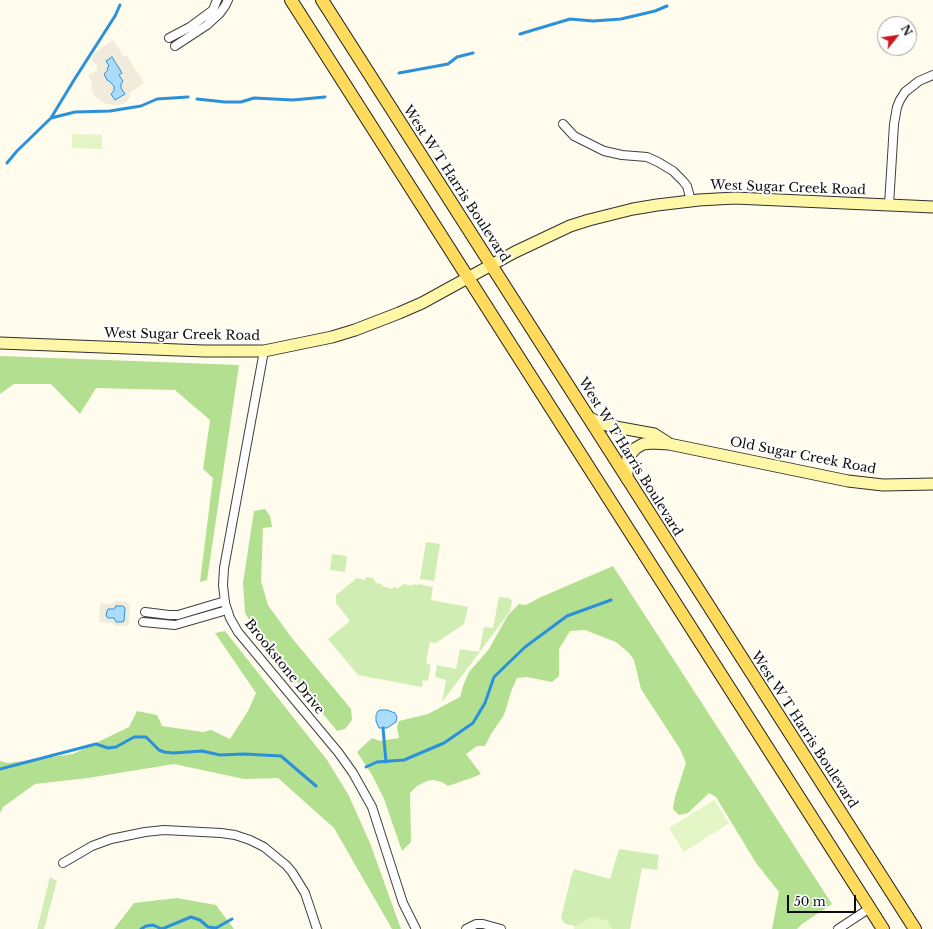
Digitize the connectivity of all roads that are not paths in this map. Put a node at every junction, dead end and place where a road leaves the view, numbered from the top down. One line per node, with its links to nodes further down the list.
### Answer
1 (217, 0): 5 (street)
2 (228, 0): 6 (street)
3 (291, 0): 13 (main road)
4 (322, 0): 12 (main road, West W T Harris Boulevard)
5 (169, 38)
6 (174, 46)
7 (933, 76): 10 (street)
8 (563, 124): 9 (street)
9 (691, 201): 10 (main road, West Sugar Creek Road); 12 (main road, West Sugar Creek Road)
10 (890, 205): 11 (main road, West Sugar Creek Road)
11 (933, 207)
12 (491, 265): 13 (main road, West Sugar Creek Road); 16 (main road, West W T Harris Boulevard)
13 (468, 278): 15 (main road, West Sugar Creek Road); 25 (main road)
14 (0, 343): 15 (main road, West Sugar Creek Road)
15 (264, 351): 20 (street, Brookstone Drive)
16 (588, 417): 17 (main road, Old Sugar Creek Road); 18 (main road, West W T Harris Boulevard)
17 (669, 444): 18 (main road, Old Sugar Creek Road); 19 (main road, Old Sugar Creek Road)
18 (627, 479): 32 (main road, West W T Harris Boulevard)
19 (933, 484)
20 (225, 601): 21 (street, Brookstone Drive); 22 (street)
21 (227, 610): 23 (street); 28 (street, Brookstone Drive)
22 (145, 612)
23 (143, 622)
24 (63, 863): 27 (street)
25 (870, 908): 30 (street); 31 (main road)
26 (494, 928): 29 (street)
27 (317, 929)
28 (416, 929)
29 (466, 929)
30 (838, 929)
31 (883, 929)
32 (915, 929)

